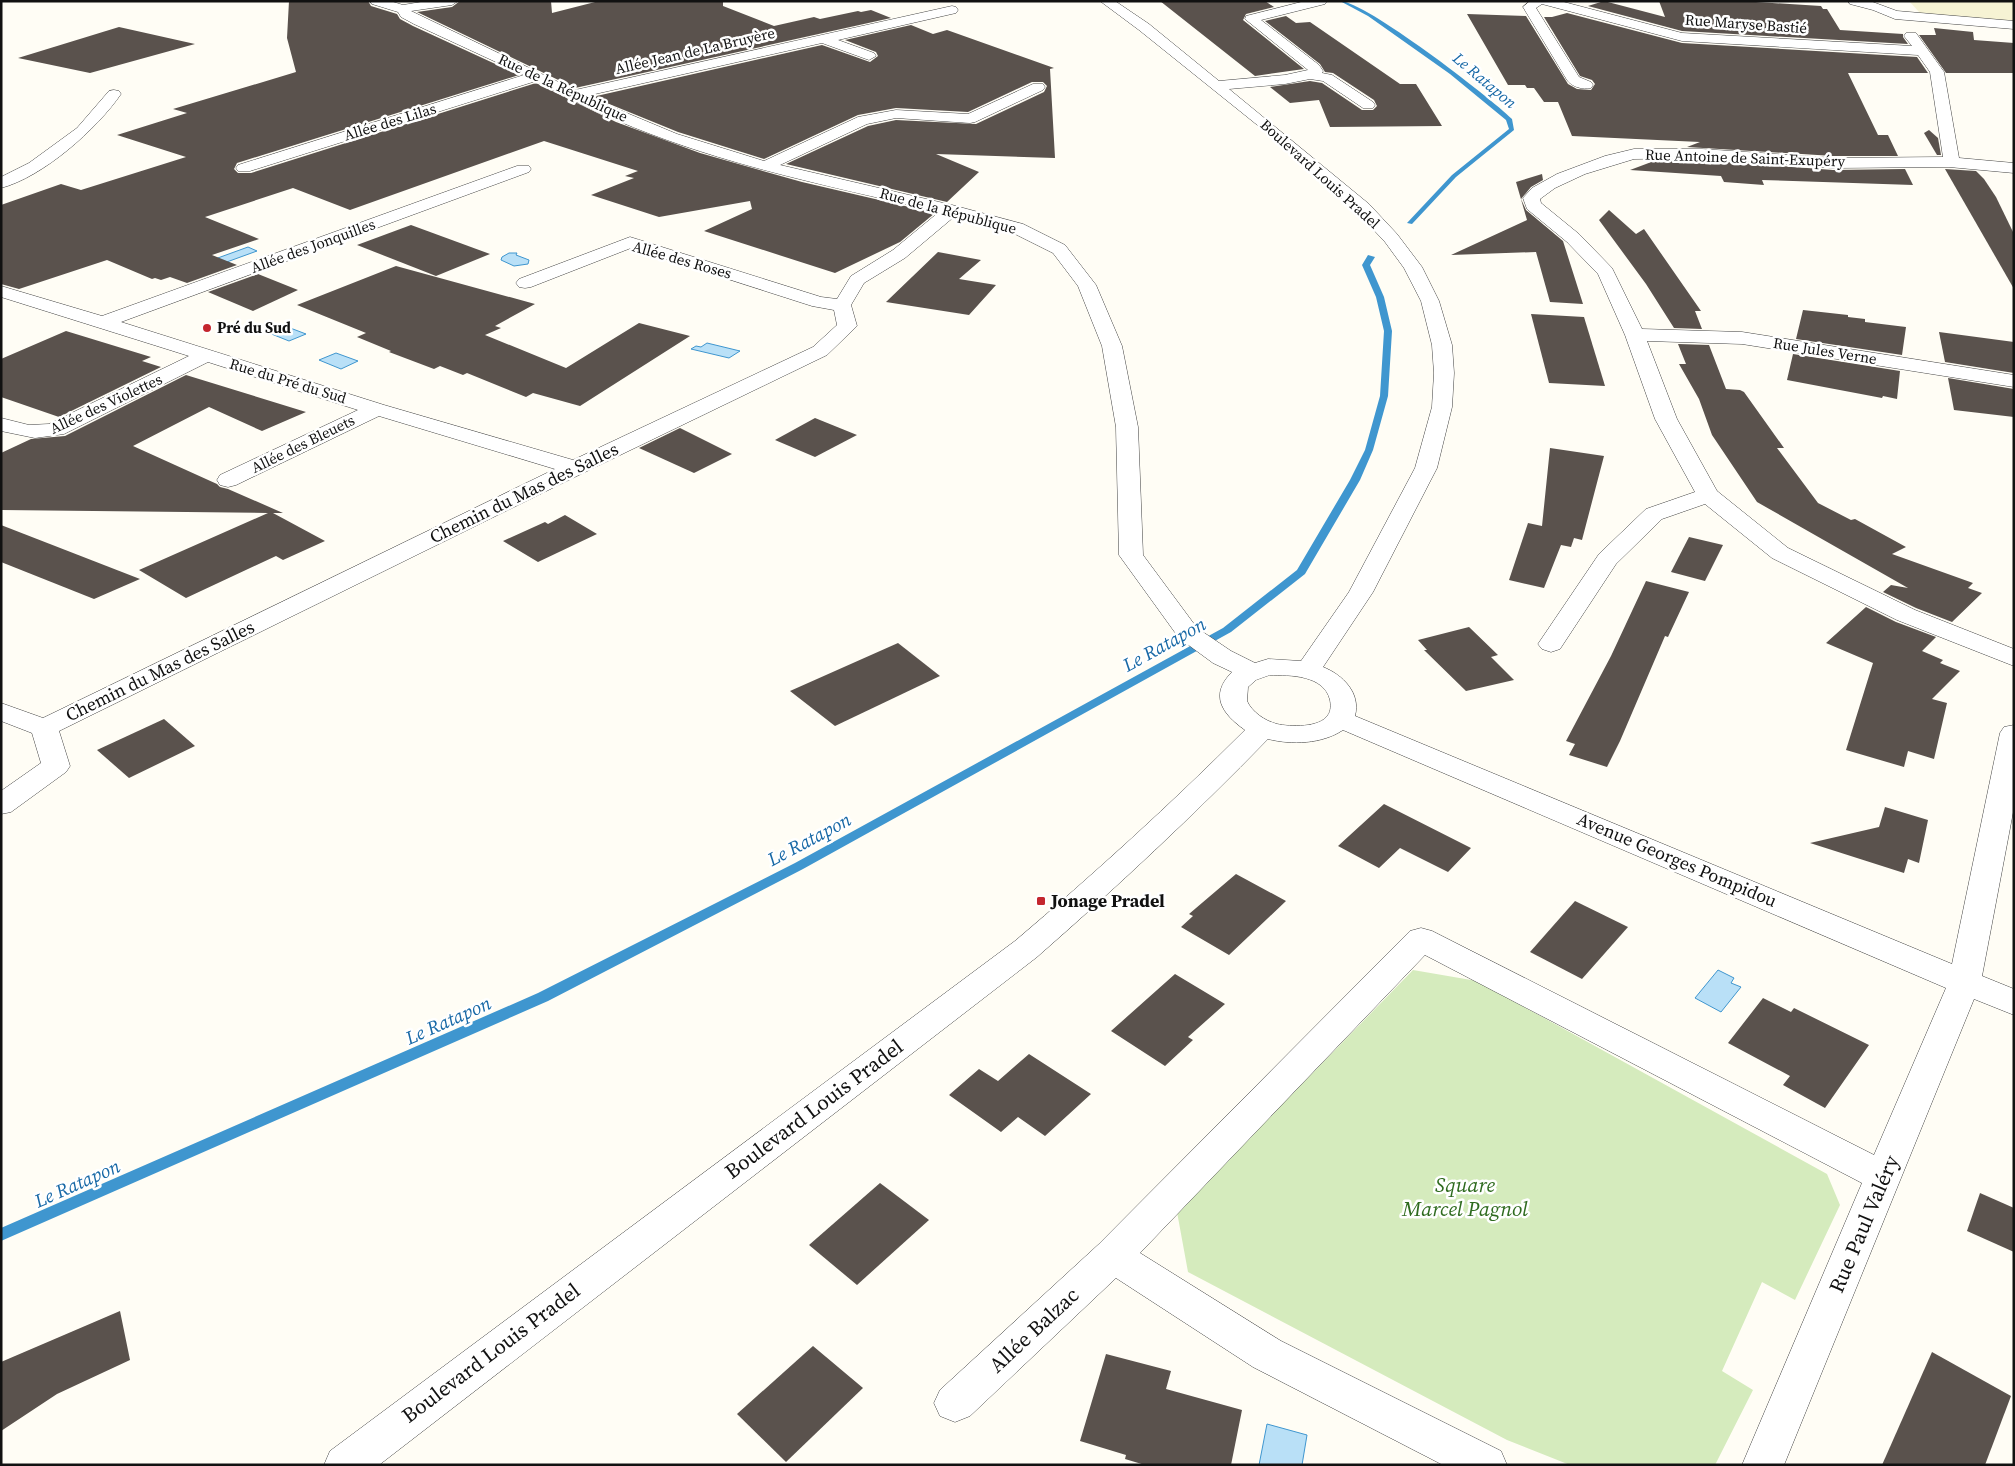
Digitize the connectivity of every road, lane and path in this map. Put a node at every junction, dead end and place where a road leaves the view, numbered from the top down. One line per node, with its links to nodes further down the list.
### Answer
1 (376, 1): 8 (street, Rue de la République)
2 (452, 1): 8 (street)
3 (1106, 1): 18 (street, Boulevard Louis Pradel)
4 (1321, 1): 15 (street)
5 (1539, 1): 17 (street)
6 (1544, 1): 13 (street, Rue Maryse Bastié)
7 (1854, 1): 10 (street)
8 (403, 9): 16 (street, Rue de la République)
9 (952, 10): 12 (street, Allée Jean de La Bruyère)
10 (1895, 15): 11 (street); 13 (street)
11 (2014, 25)
12 (824, 39): 14 (street); 21 (street, Allée Jean de La Bruyère)
13 (1921, 51): 23 (street)
14 (869, 56)
15 (1312, 75): 18 (street); 22 (street)
16 (537, 76): 21 (street, Rue de la République); 25 (street, Allée des Lilas)
17 (1586, 85)
18 (1216, 86): 44 (street, Boulevard Louis Pradel)
19 (1038, 87): 24 (street)
20 (114, 94): 28 (street)
21 (573, 95): 24 (street, Rue de la République)
22 (1368, 105)
23 (1952, 162): 26 (street); 34 (street, Rue Antoine de Saint-Exupéry)
24 (764, 166): 29 (street, Rue de la République)
25 (244, 168)
26 (2014, 168)
27 (523, 169): 33 (street, Allée des Jonquilles)
28 (1, 182)
29 (952, 210): 32 (street); 45 (street, Rue de la République)
30 (526, 283): 32 (street, Allée des Roses)
31 (1, 291): 33 (street, Rue du Pré du Sud)
32 (842, 306): 39 (street, Chemin du Mas des Salles)
33 (104, 322): 35 (street, Rue du Pré du Sud)
34 (1635, 334): 36 (street, Rue Jules Verne); 41 (street, Rue Antoine de Saint-Exupéry)
35 (207, 355): 37 (street, Rue du Pré du Sud); 38 (street, Allée des Violettes)
36 (2014, 381)
37 (377, 409): 39 (street, Rue du Pré du Sud); 40 (street, Allée des Bleuets)
38 (1, 424)
39 (575, 468): 48 (street, Chemin du Mas des Salles)
40 (228, 480)
41 (1708, 495): 42 (street); 43 (street, Rue Antoine de Saint-Exupéry)
42 (1551, 644)
43 (2014, 658)
44 (1308, 670): 45 (street); 47 (street)
45 (1253, 672): 49 (street)
46 (1, 711): 48 (street)
47 (1340, 718): 49 (street); 52 (street, Avenue Georges Pompidou)
48 (44, 728): 51 (street)
49 (1263, 728): 57 (street, Boulevard Louis Pradel)
50 (2014, 733): 52 (street, Rue Paul Valéry)
51 (1, 805)
52 (1964, 983): 53 (street, Avenue Georges Pompidou); 54 (street, Rue Paul Valéry)
53 (2014, 1003)
54 (1883, 1177): 55 (street); 59 (street, Rue Paul Valéry)
55 (1112, 1256): 56 (street, Allée Balzac); 58 (street)
56 (955, 1403)
57 (344, 1465)
58 (1486, 1465)
59 (1762, 1465)

